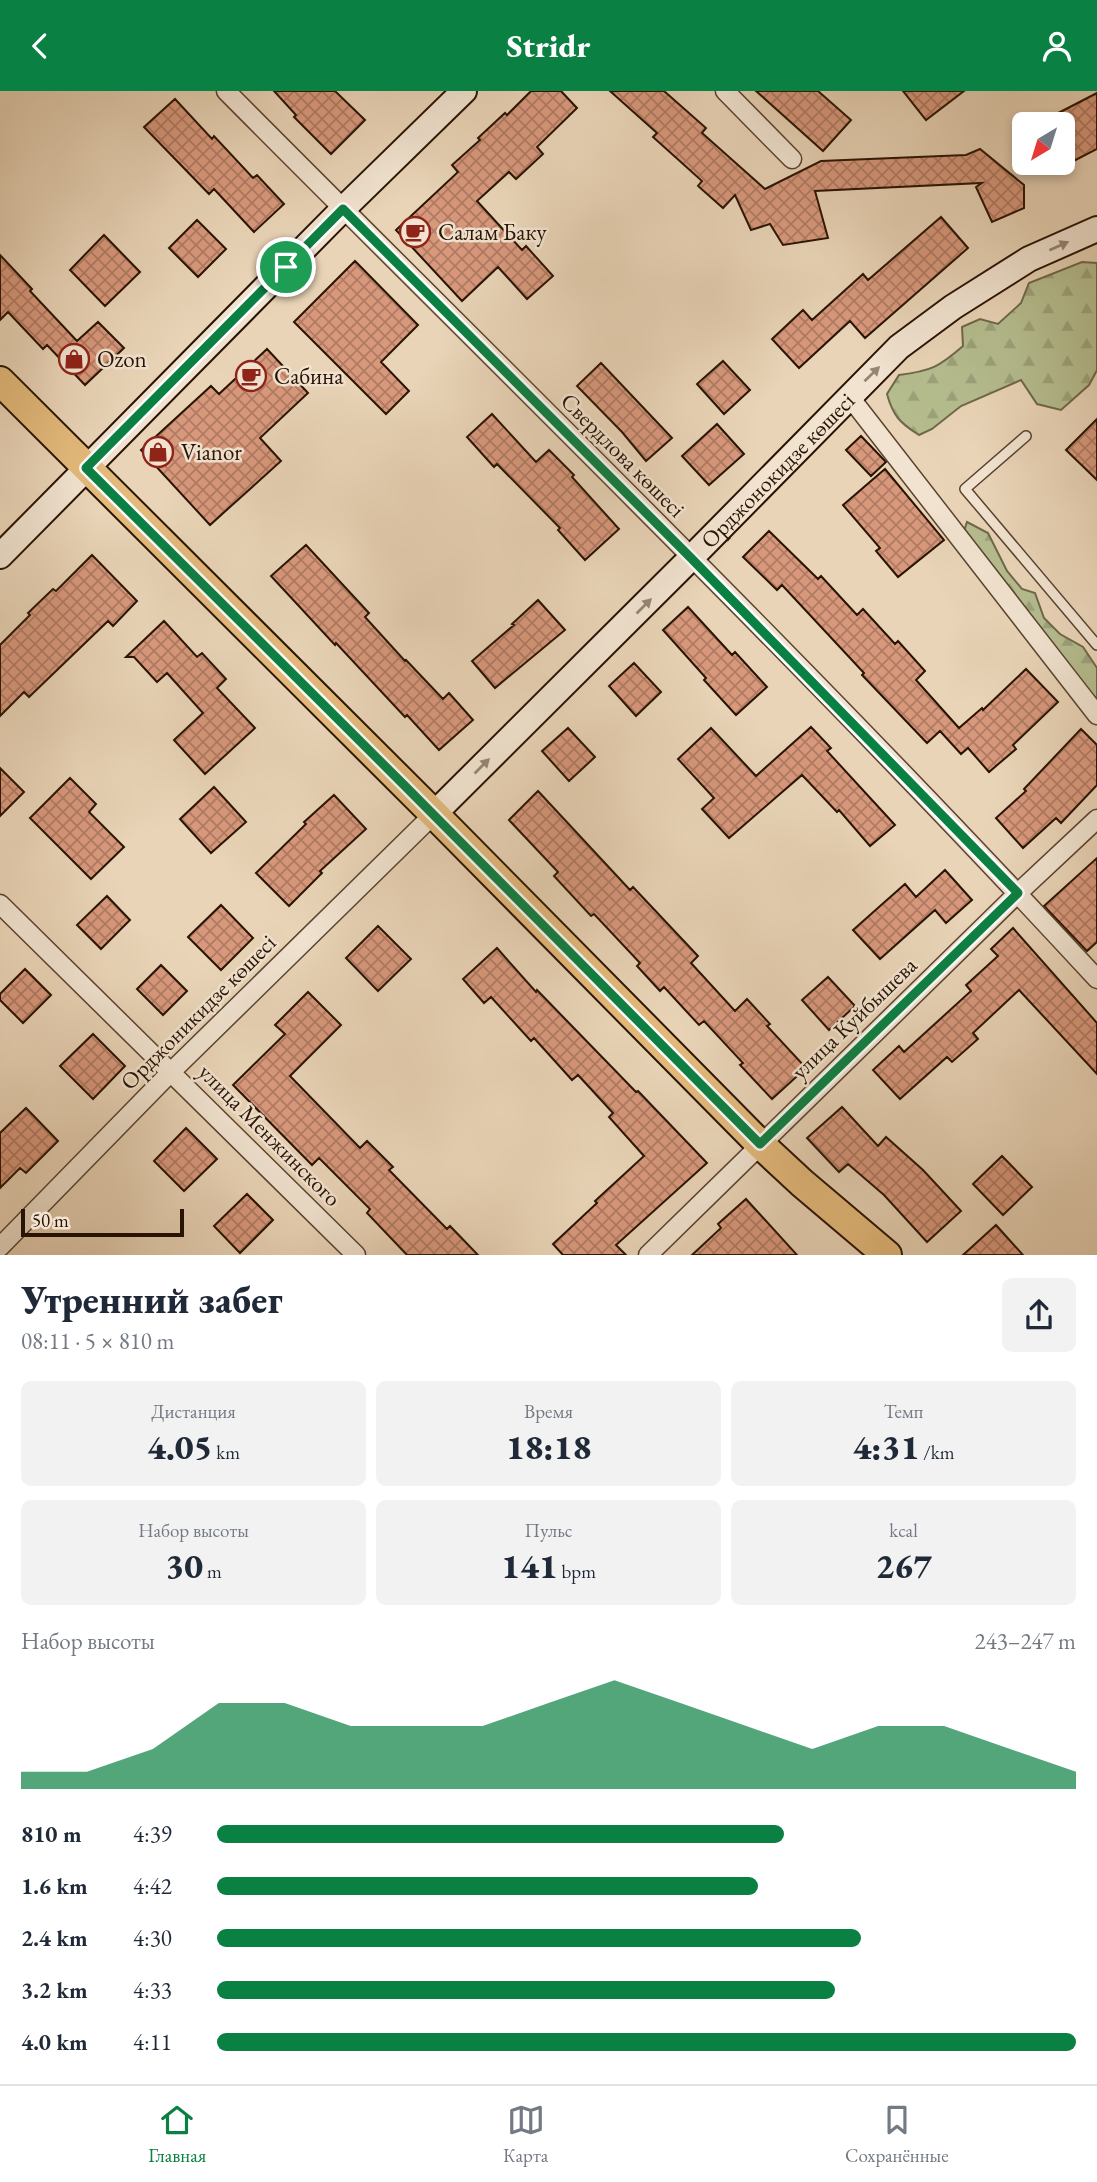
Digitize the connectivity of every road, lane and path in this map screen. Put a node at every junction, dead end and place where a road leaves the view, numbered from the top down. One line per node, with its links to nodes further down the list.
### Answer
1 (226, 91): 5 (street, Свердлова көшесі)
2 (464, 91): 5 (main road)
3 (725, 91): 4 (street)
4 (792, 159)
5 (343, 209): 10 (main road); 12 (street, Свердлова көшесі)
6 (1097, 229): 8 (main road, Орджонокидзе көшесі, one-way to 6)
7 (0, 381): 10 (main road)
8 (849, 395): 12 (main road, Орджонокидзе көшесі); 14 (street)
9 (1026, 436): 13 (lane)
10 (86, 468): 11 (main road); 15 (main road)
11 (0, 556)
12 (691, 558): 15 (main road, Орджонокидзе көшесі, one-way to 12); 17 (street, Свердлова көшесі)
13 (1097, 645)
14 (1097, 715)
15 (434, 814): 20 (street, Орджоникидзе көшесі); 21 (main road)
16 (1097, 819): 17 (street, улица Куйбышева)
17 (1018, 893): 19 (street, Свердлова көшесі); 21 (street, улица Куйбышева)
18 (0, 904): 20 (street, улица Менжинского)
19 (1097, 979)
20 (171, 1072): 22 (street, Орджоникидзе көшесі); 23 (street, улица Менжинского)
21 (760, 1144): 24 (street, улица Куйбышева); 25 (main road)
22 (0, 1247)
23 (356, 1255)
24 (648, 1255)
25 (887, 1255)

